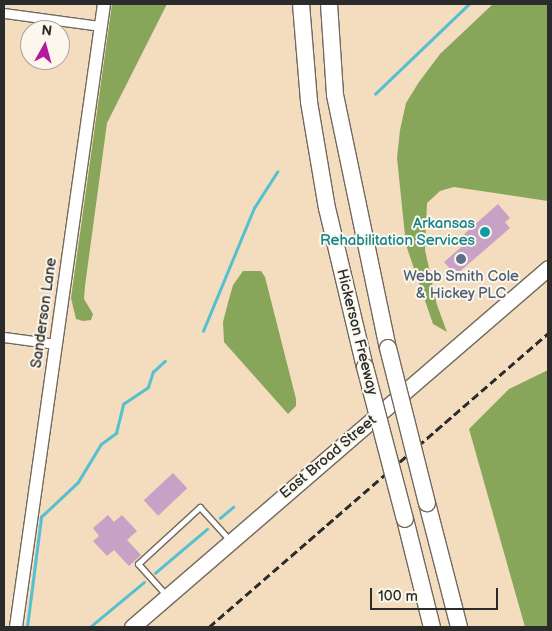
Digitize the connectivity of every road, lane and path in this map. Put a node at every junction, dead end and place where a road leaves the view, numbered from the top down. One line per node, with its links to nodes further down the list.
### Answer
1 (104, 4): 5 (street, Sanderson Lane)
2 (301, 4): 13 (highway, Hickerson Freeway, bridge)
3 (329, 4): 14 (highway, Hickerson Freeway, bridge)
4 (4, 14): 5 (street)
5 (100, 26): 8 (street, Sanderson Lane)
6 (548, 268): 9 (main road, East Broad Street)
7 (4, 337): 8 (street)
8 (56, 344): 11 (street, Sanderson Lane)
9 (231, 541): 10 (main road, East Broad Street); 10 (lane)
10 (167, 597): 12 (main road, East Broad Street)
11 (16, 627)
12 (132, 627)
13 (432, 627)
14 (459, 627)

